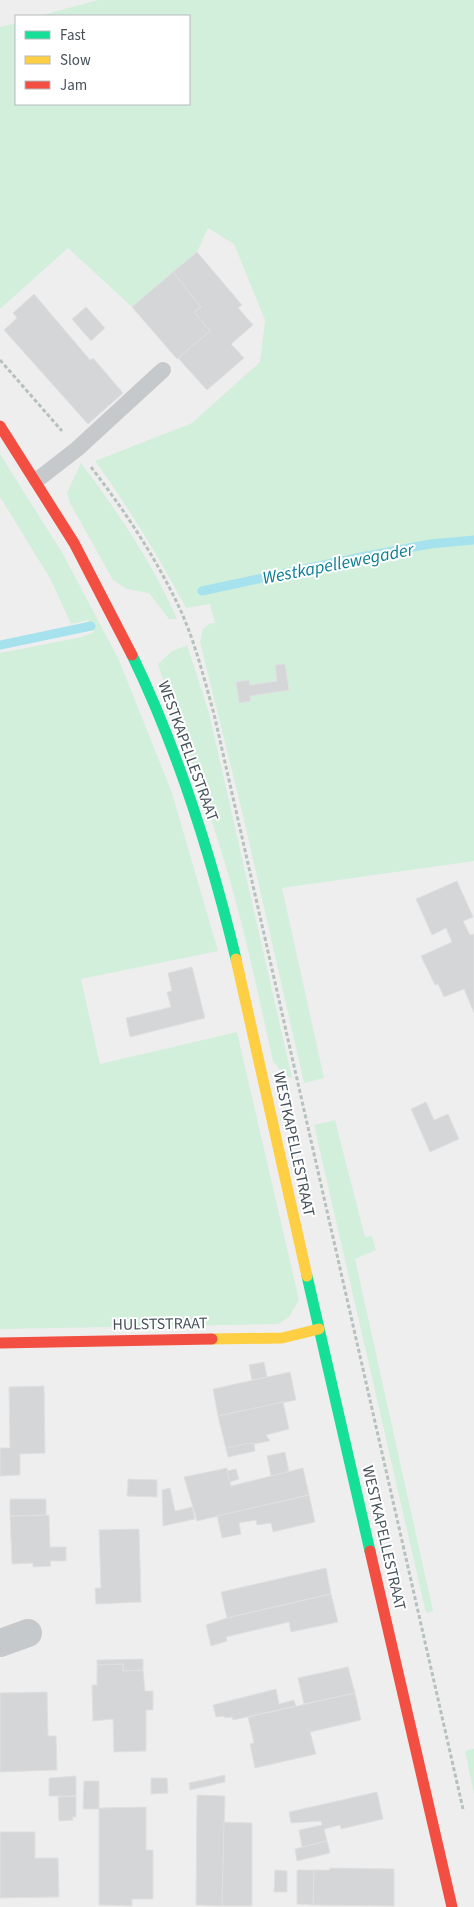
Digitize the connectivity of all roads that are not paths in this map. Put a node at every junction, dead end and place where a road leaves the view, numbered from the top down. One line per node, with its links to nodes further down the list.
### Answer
1 (163, 370): 3 (lane)
2 (0, 426): 3 (street, WESTKAPELLESTRAAT)
3 (37, 480): 4 (street, WESTKAPELLESTRAAT)
4 (319, 1329): 5 (street, HULSTSTRAAT); 8 (street, WESTKAPELLESTRAAT)
5 (0, 1342)
6 (28, 1633): 7 (street)
7 (0, 1643)
8 (452, 1907)

